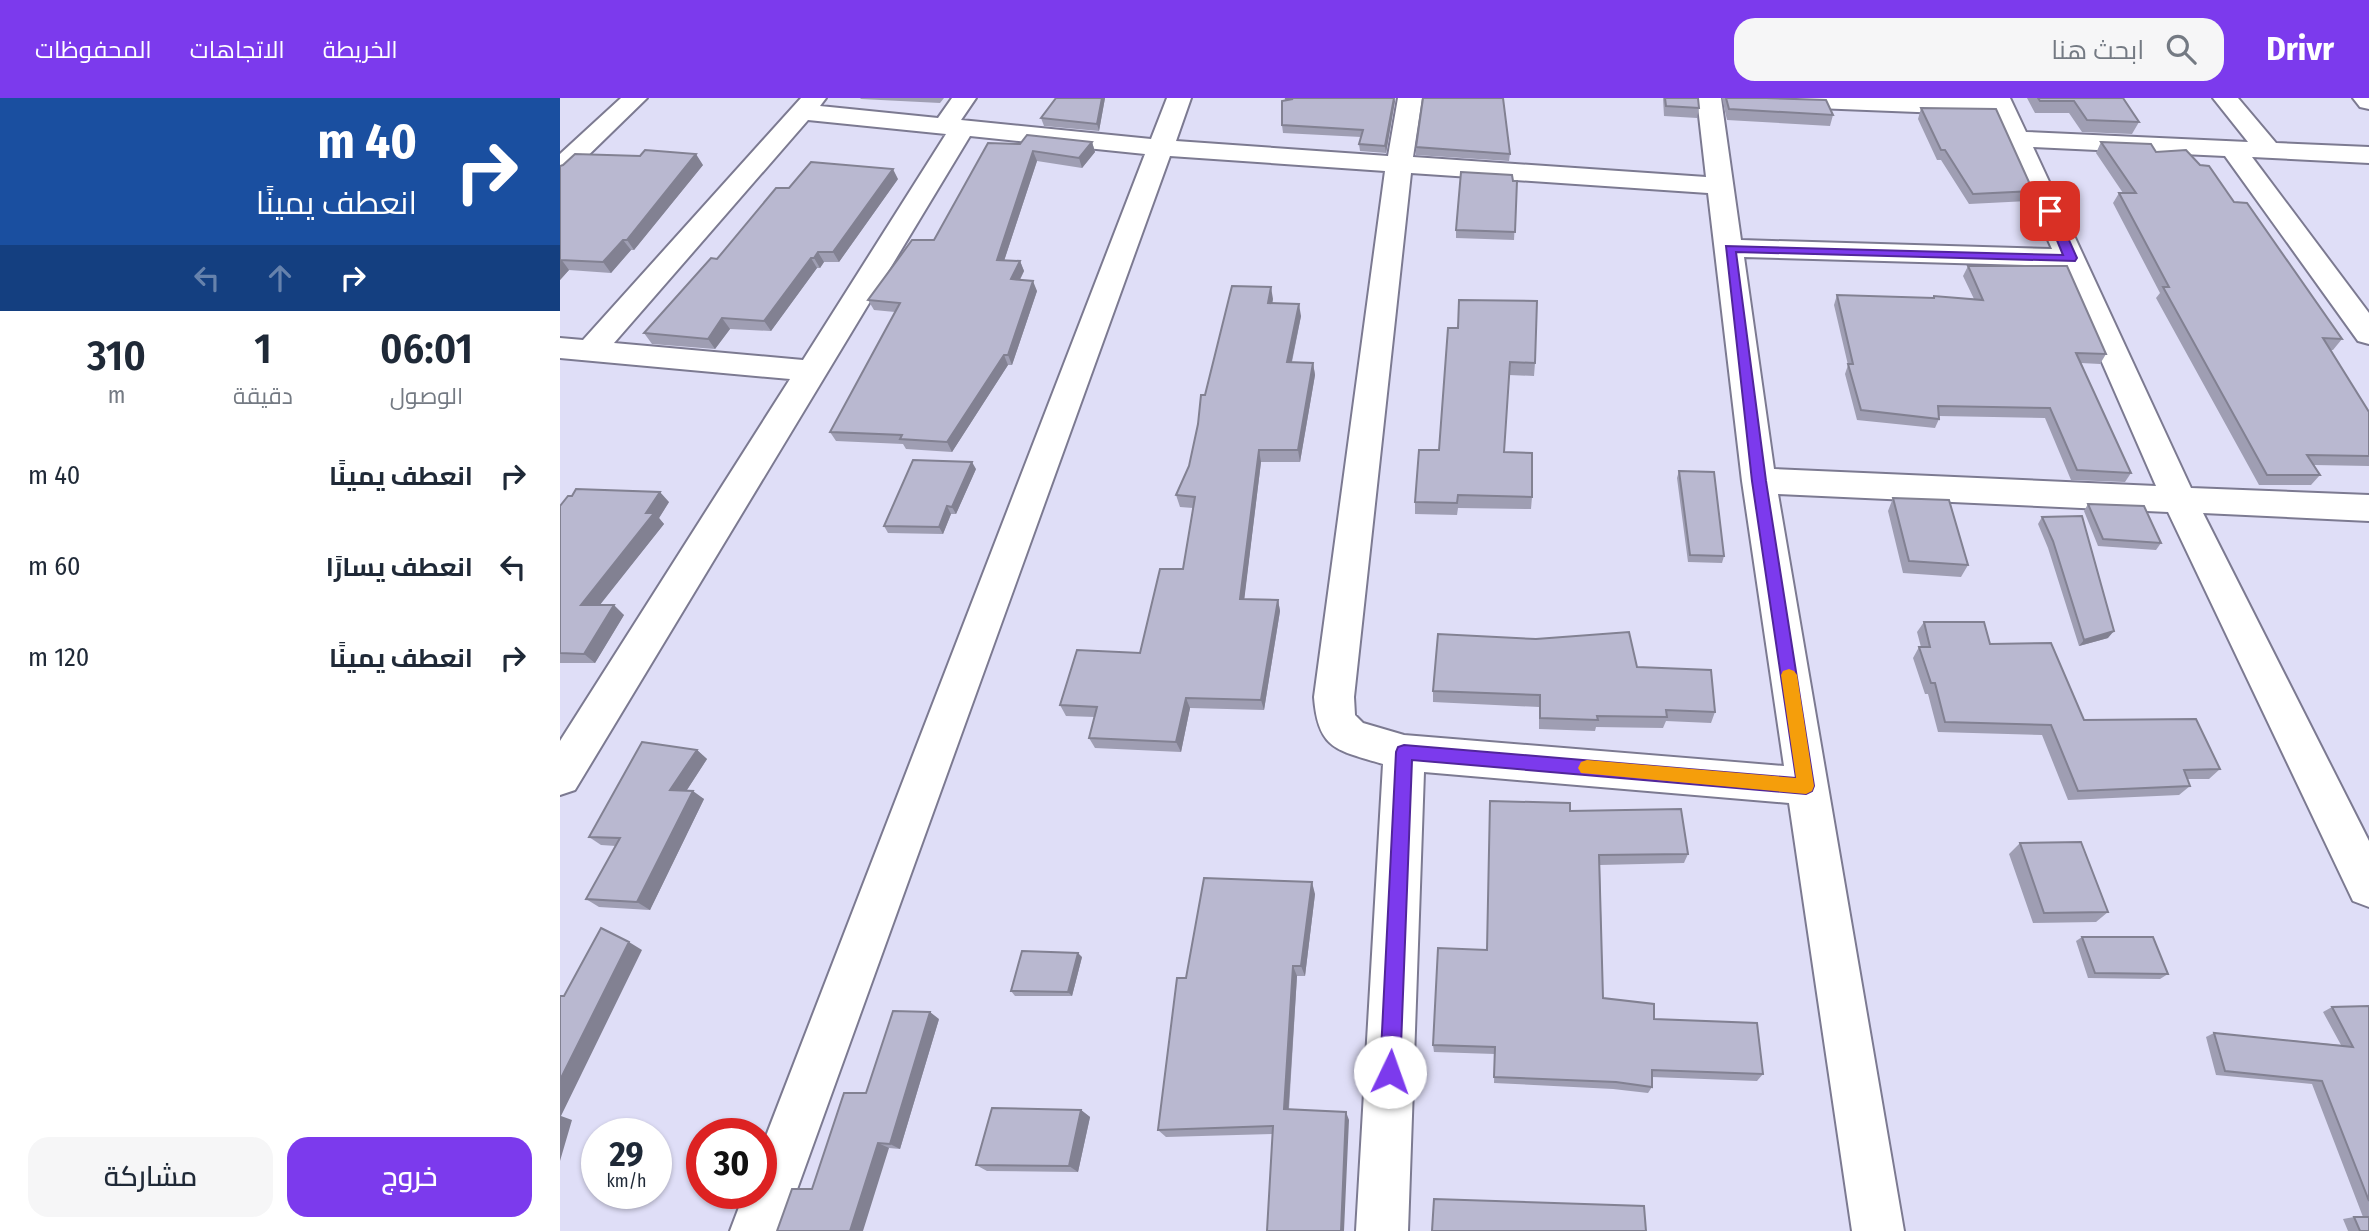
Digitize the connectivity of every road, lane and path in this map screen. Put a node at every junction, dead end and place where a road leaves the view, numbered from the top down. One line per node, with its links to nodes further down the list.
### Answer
1 (635, 98): 18 (street)
2 (1179, 98): 13 (street)
3 (1410, 98): 17 (street)
4 (1709, 98): 19 (street)
5 (1742, 98): 9 (street)
6 (2225, 98): 15 (street)
7 (2365, 98): 8 (street)
8 (2369, 102)
9 (2000, 103): 12 (street)
10 (808, 105): 11 (street); 23 (street)
11 (957, 118): 13 (street); 24 (street)
12 (2019, 139): 14 (street); 21 (street)
13 (1161, 148): 17 (street); 32 (street)
14 (2233, 149): 15 (street); 22 (street)
15 (2268, 150): 16 (street)
16 (2369, 155)
17 (1399, 164): 19 (street); 28 (street)
18 (560, 168)
19 (1721, 186): 20 (street)
20 (1730, 248): 21 (street); 25 (street)
21 (2071, 258): 26 (street)
22 (2369, 334)
23 (570, 352): 24 (street)
24 (811, 371): 29 (street)
25 (1759, 481): 26 (street); 30 (street)
26 (2180, 500): 27 (street); 31 (street)
27 (2369, 508)
28 (1404, 752): 30 (street); 33 (street)
29 (560, 777)
30 (1806, 786): 34 (street)
31 (2369, 886)
32 (756, 1231)
33 (1382, 1231)
34 (1878, 1231)

